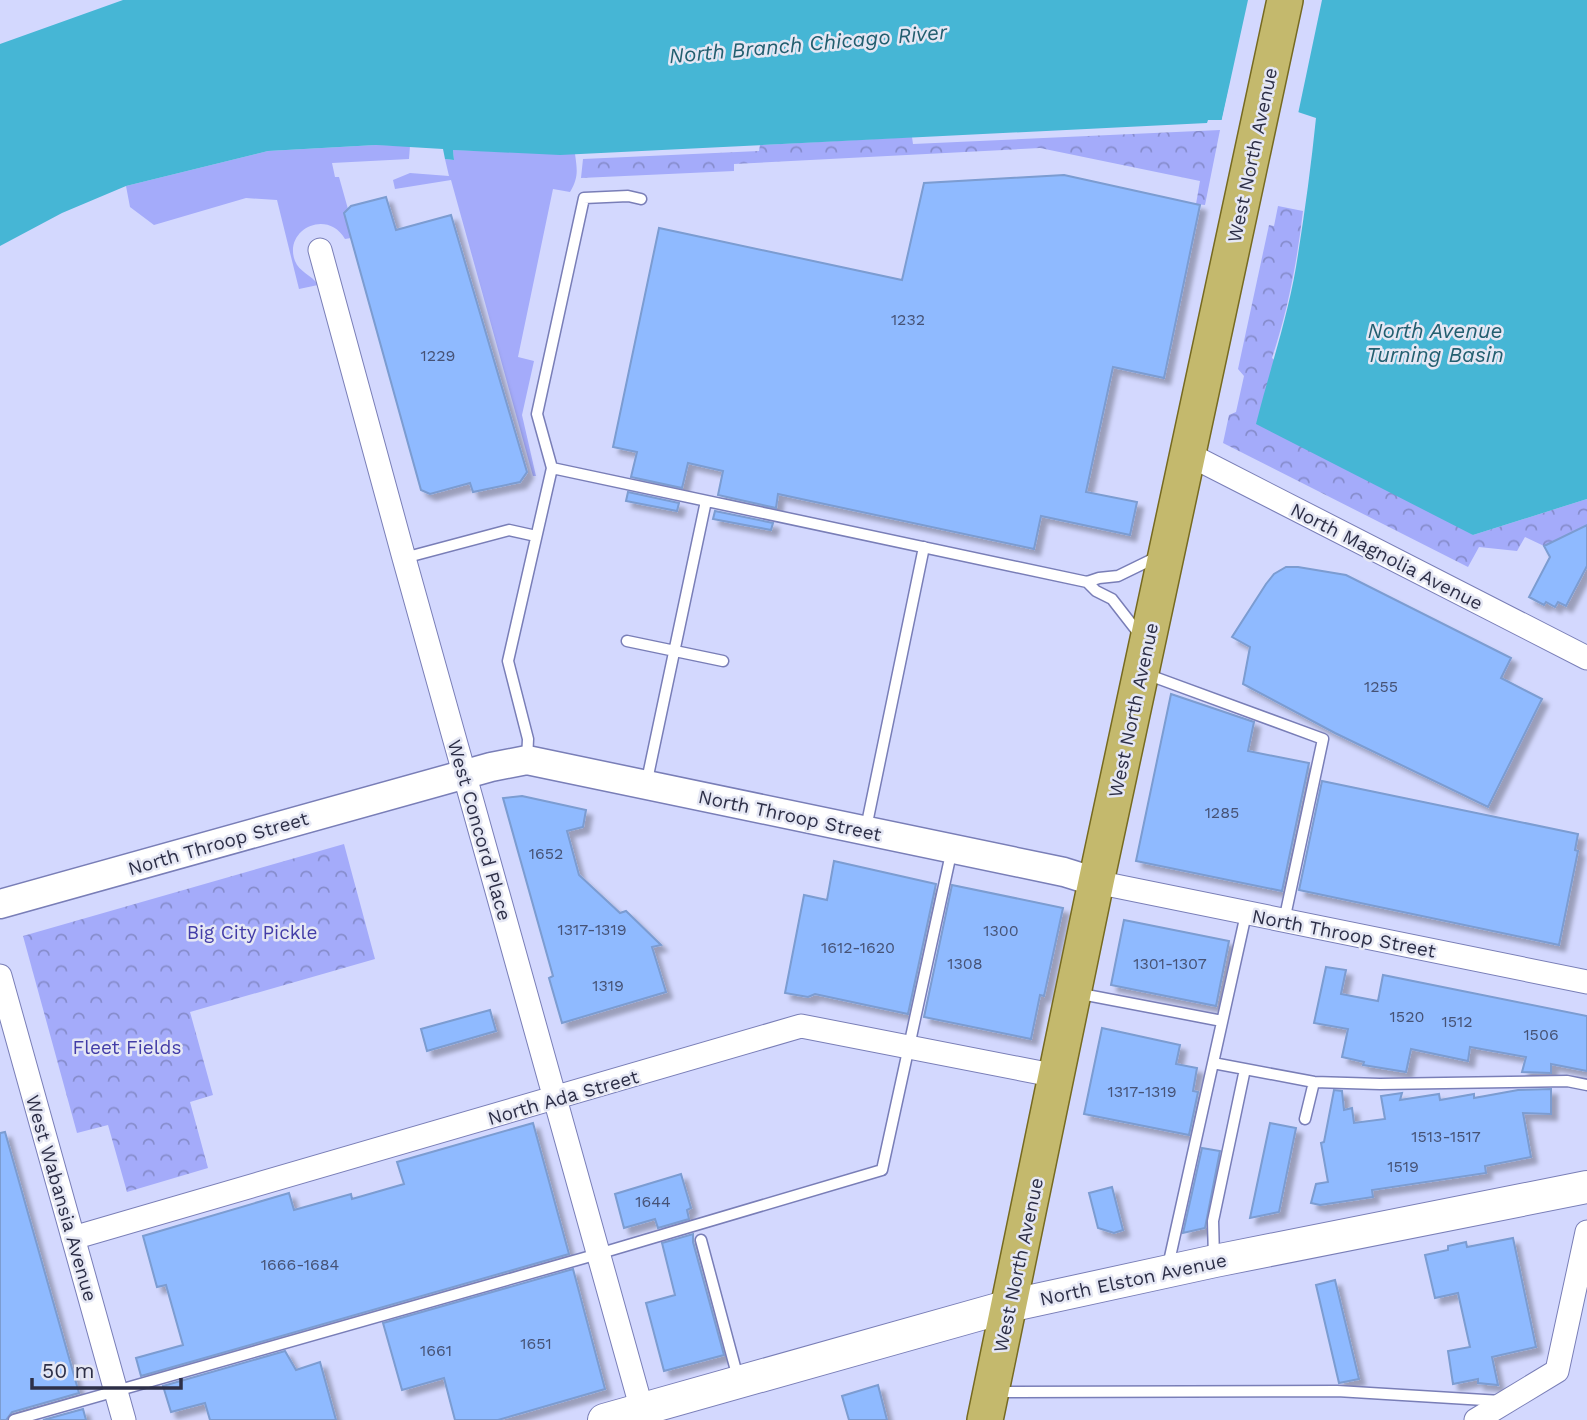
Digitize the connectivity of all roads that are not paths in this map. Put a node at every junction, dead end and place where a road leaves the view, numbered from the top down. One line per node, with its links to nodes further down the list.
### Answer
1 (1285, 0): 4 (main road, West North Avenue)
2 (641, 199): 5 (lane)
3 (320, 250): 10 (street, West Concord Place)
4 (1188, 454): 9 (main road, West North Avenue); 14 (street, North Magnolia Avenue)
5 (552, 468): 6 (lane); 7 (lane)
6 (706, 500): 8 (lane); 13 (lane)
7 (536, 536): 10 (lane); 17 (lane)
8 (924, 547): 11 (lane); 20 (lane)
9 (1167, 551): 11 (lane); 15 (main road, West North Avenue)
10 (404, 558): 18 (street, West Concord Place)
11 (1087, 582): 15 (lane)
12 (627, 641): 13 (lane)
13 (674, 651): 16 (lane); 19 (lane)
14 (1587, 658)
15 (1144, 659): 22 (main road, West North Avenue); 25 (lane)
16 (723, 661)
17 (527, 760): 18 (street, North Throop Street); 19 (street, North Throop Street)
18 (464, 775): 23 (street, North Throop Street); 37 (street, West Concord Place)
19 (646, 785): 20 (street, North Throop Street)
20 (866, 831): 21 (street, North Throop Street)
21 (952, 849): 22 (street, North Throop Street); 31 (lane)
22 (1096, 882): 24 (street, North Throop Street); 28 (main road, West North Avenue)
23 (0, 904)
24 (1246, 914): 25 (street, North Throop Street); 30 (lane)
25 (1284, 921): 27 (street, North Throop Street)
26 (0, 976): 29 (street, West Wabansia Avenue)
27 (1587, 982)
28 (1074, 992): 30 (lane); 34 (main road, West North Avenue)
29 (5, 1017): 41 (street, West Wabansia Avenue)
30 (1222, 1021): 32 (lane)
31 (910, 1048): 34 (street, North Ada Street); 37 (street, North Ada Street); 43 (lane)
32 (1213, 1063): 33 (lane); 45 (lane)
33 (1245, 1069): 35 (lane); 44 (lane)
34 (1057, 1076): 46 (main road, West North Avenue)
35 (1314, 1082): 36 (lane); 38 (lane)
36 (1587, 1085)
37 (555, 1100): 41 (street, North Ada Street); 43 (street, West Concord Place)
38 (1305, 1119)
39 (1587, 1186): 44 (main road, North Elston Avenue)
40 (1587, 1232): 49 (street)
41 (73, 1238): 48 (street, West Wabansia Avenue)
42 (701, 1240): 47 (lane)
43 (598, 1254): 48 (lane); 51 (street, West Concord Place)
44 (1214, 1261): 45 (main road, North Elston Avenue)
45 (1167, 1272): 46 (main road, North Elston Avenue)
46 (1009, 1306): 47 (main road, North Elston Avenue); 50 (main road, West North Avenue)
47 (739, 1381): 51 (main road, North Elston Avenue)
48 (116, 1392): 52 (lane); 53 (street, West Wabansia Avenue)
49 (1507, 1401): 50 (lane); 55 (street)
50 (988, 1406)
51 (642, 1410): 54 (main road, North Elston Avenue)
52 (14, 1420)
53 (124, 1420)
54 (604, 1420)
55 (1476, 1420)

